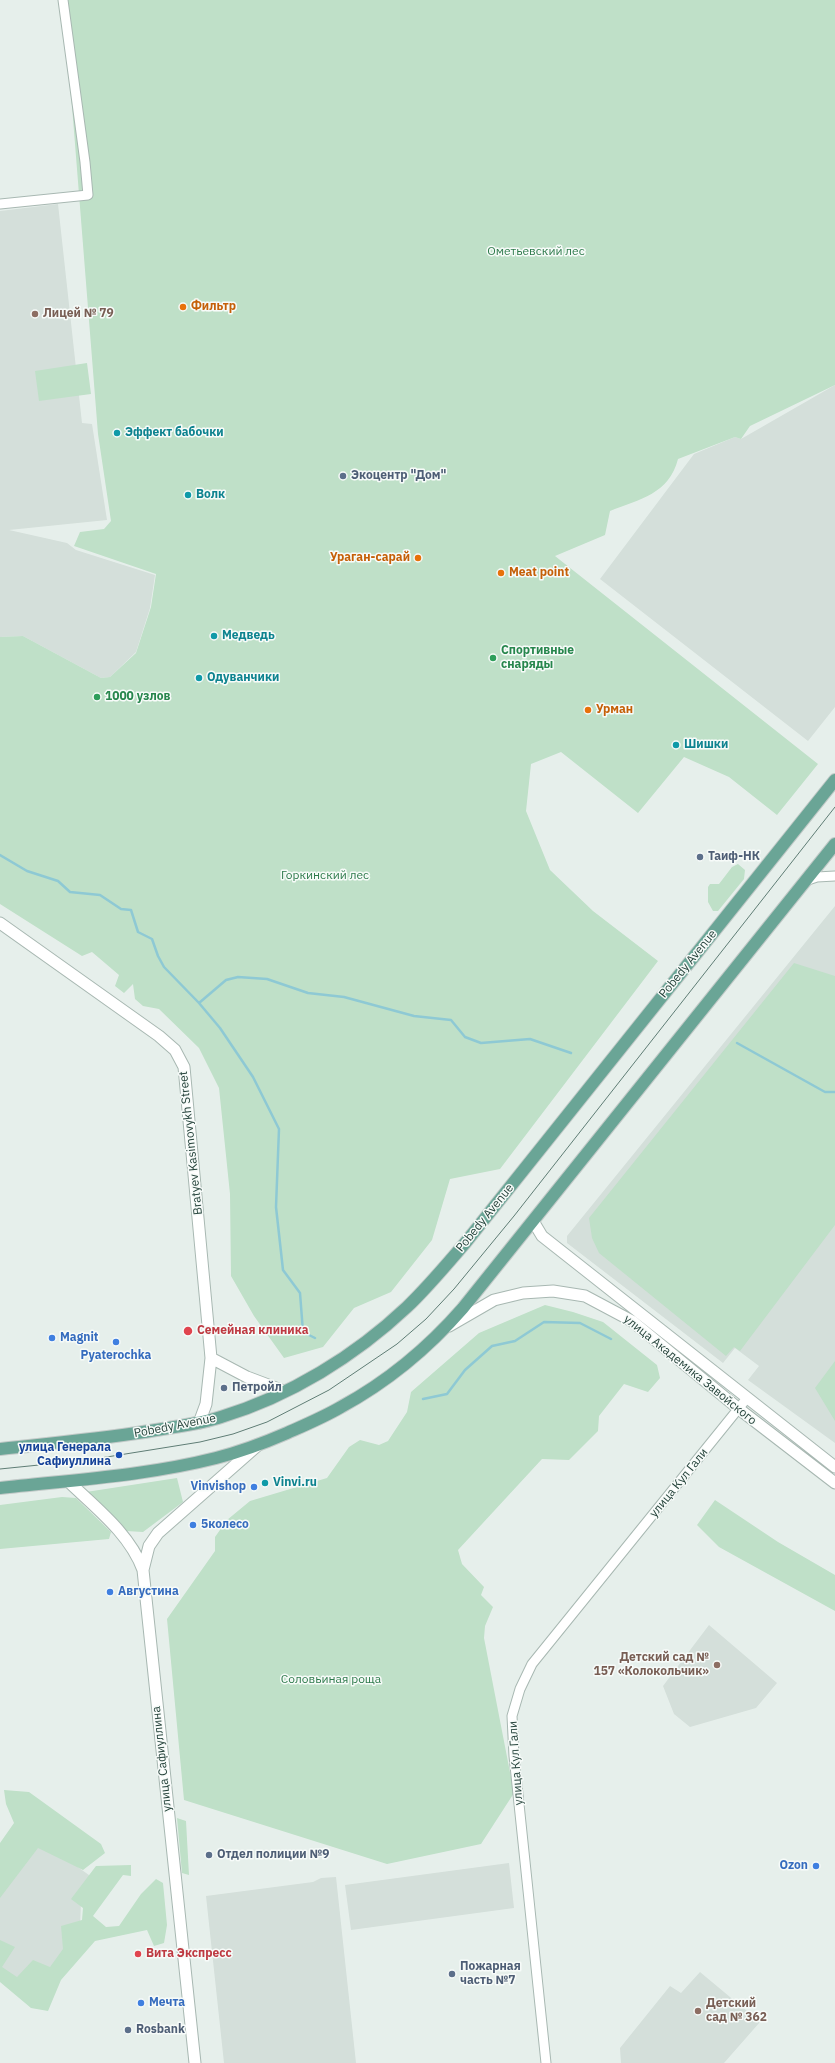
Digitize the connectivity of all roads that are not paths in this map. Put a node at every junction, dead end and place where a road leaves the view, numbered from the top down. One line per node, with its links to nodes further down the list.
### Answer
1 (63, 0): 2 (street)
2 (0, 204)
3 (835, 780): 11 (main road, Pobedy Avenue)
4 (835, 844): 6 (main road)
5 (835, 876): 6 (street)
6 (805, 881): 8 (main road)
7 (0, 924): 10 (street, Bratyev Kasimovykh Street)
8 (533, 1221): 9 (main road); 12 (street, улица Академика Завойского)
9 (443, 1330): 13 (street, улица Академика Завойского); 15 (main road)
10 (211, 1358): 11 (street); 14 (street, Bratyev Kasimovykh Street)
11 (284, 1391): 14 (main road, Pobedy Avenue)
12 (747, 1398): 13 (street, улица Кул Гали); 17 (street, улица Академика Завойского)
13 (739, 1409): 19 (street, улица Академика Завойского); 23 (street, улица Кул Гали)
14 (199, 1423): 16 (main road, Pobedy Avenue)
15 (258, 1445): 18 (main road); 21 (street)
16 (0, 1449)
17 (835, 1467)
18 (69, 1482): 20 (main road); 21 (street, улица Сафиуллина)
19 (835, 1483)
20 (0, 1488)
21 (143, 1570): 22 (street, улица Сафиуллина)
22 (195, 2063)
23 (546, 2063)

